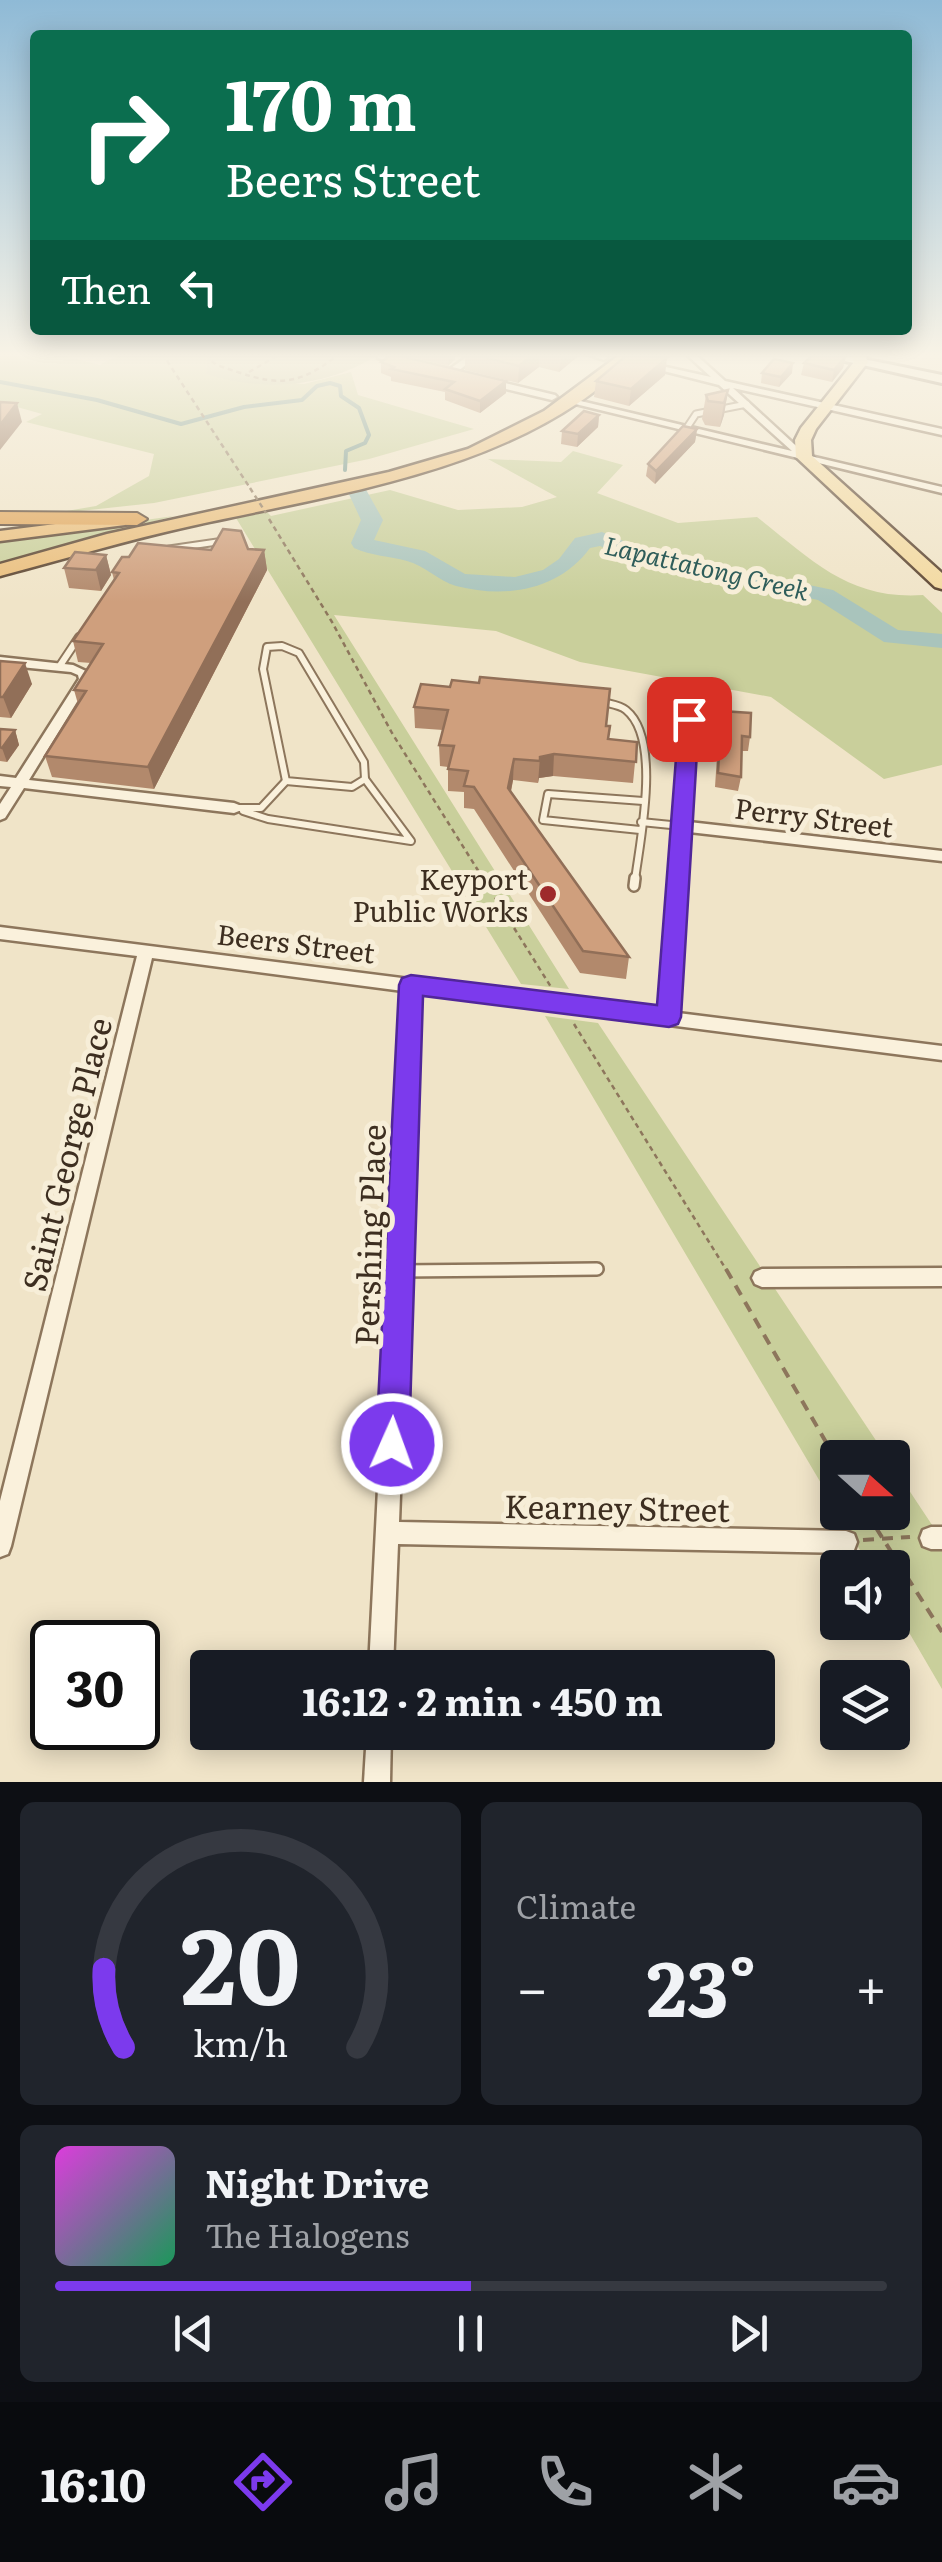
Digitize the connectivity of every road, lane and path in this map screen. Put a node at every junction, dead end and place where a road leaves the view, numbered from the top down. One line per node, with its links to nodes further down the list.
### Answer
1 (216, 436): 9 (path, bridge)
2 (480, 436): 11 (highway)
3 (507, 436): 15 (highway)
4 (716, 436): 7 (street)
5 (782, 436): 7 (street)
6 (806, 436): 7 (main road)
7 (804, 457): 8 (street); 16 (main road)
8 (942, 490)
9 (266, 514)
10 (0, 518): 11 (highway)
11 (137, 518): 12 (highway)
12 (0, 536)
13 (230, 541): 14 (lane)
14 (163, 550)
15 (1, 570)
16 (942, 583)
17 (80, 636): 19 (lane)
18 (0, 661): 19 (street)
19 (59, 667): 25 (street)
20 (587, 700): 26 (lane)
21 (689, 719): 30 (street)
22 (366, 778): 23 (lane); 23 (lane); 27 (lane)
23 (286, 780): 27 (lane)
24 (0, 781): 25 (street)
25 (20, 784): 27 (street); 28 (street)
26 (643, 801): 29 (lane); 29 (lane)
27 (234, 808)
28 (0, 814)
29 (640, 826): 30 (lane); 32 (lane)
30 (681, 826): 31 (street, Perry Street); 36 (street)
31 (942, 856)
32 (634, 886)
33 (0, 932): 34 (street, Beers Street)
34 (146, 951): 35 (street, Beers Street); 47 (street, Saint George Place)
35 (411, 985): 36 (street, Beers Street); 39 (street, Pershing Place)
36 (669, 1017): 37 (street, Beers Street)
37 (942, 1052)
38 (597, 1269): 39 (lane)
39 (399, 1272): 43 (street, Pershing Place)
40 (942, 1276): 41 (street)
41 (762, 1278)
42 (876, 1530): 44 (path)
43 (387, 1533): 46 (street, Kearney Street); 49 (street, Pershing Place)
44 (880, 1537): 45 (path); 46 (path); 48 (path)
45 (937, 1538)
46 (846, 1542)
47 (0, 1546)
48 (942, 1632)
49 (382, 1650)
50 (378, 1750): 51 (street)
51 (377, 1782)

